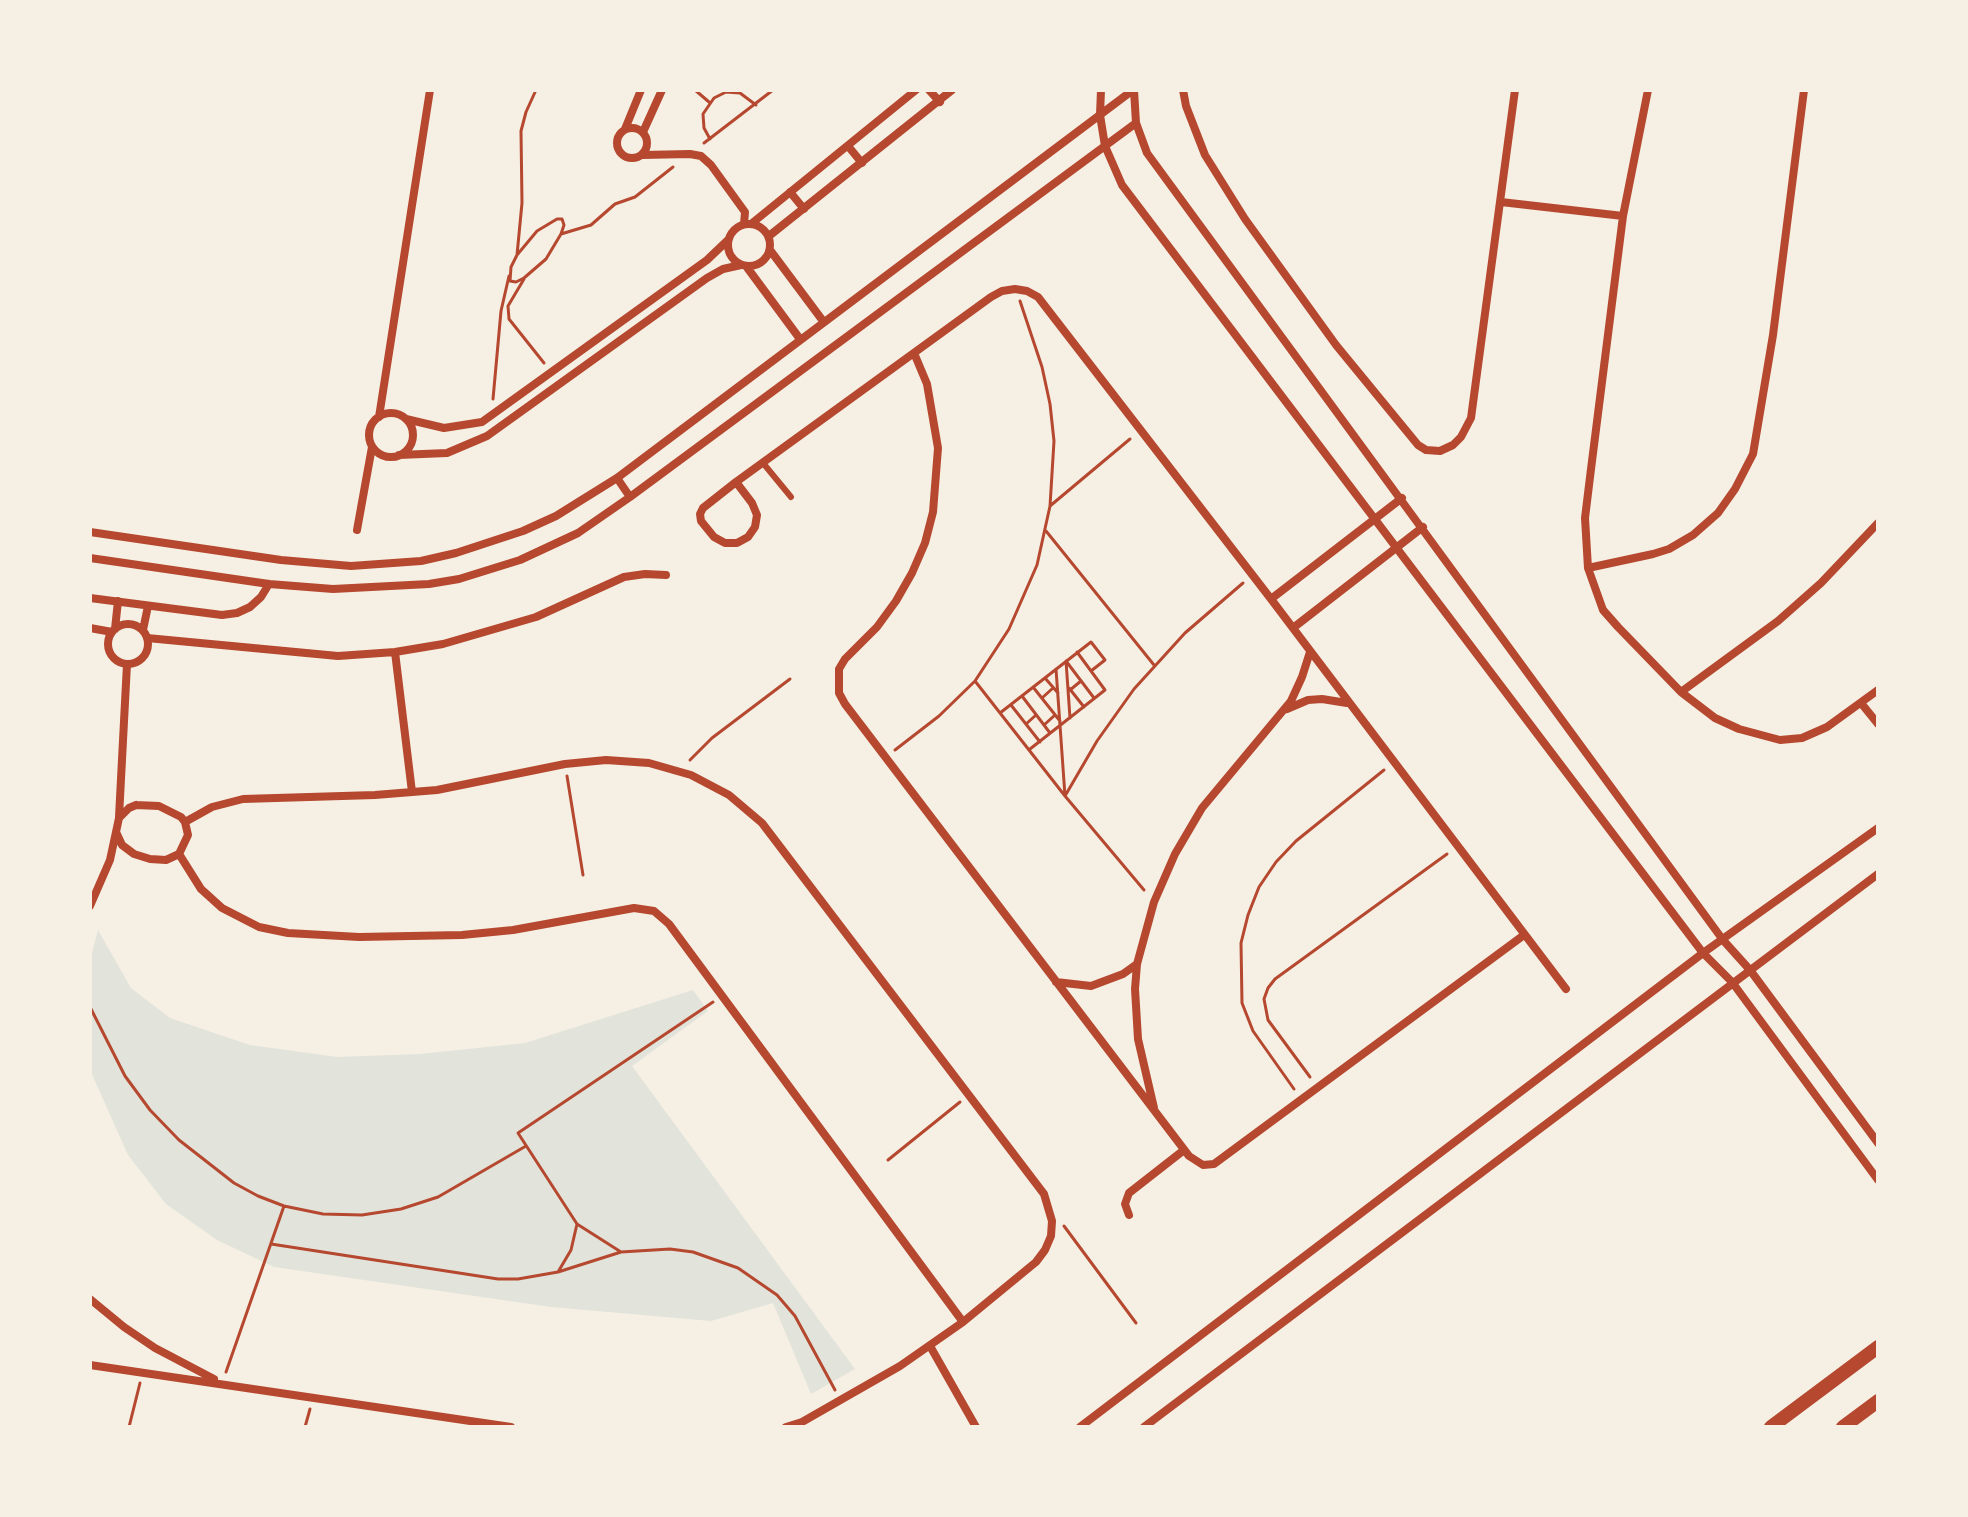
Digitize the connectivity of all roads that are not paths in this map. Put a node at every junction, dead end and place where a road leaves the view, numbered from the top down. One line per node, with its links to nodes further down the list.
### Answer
1 (430, 90): 40 (street)
2 (641, 90): 16 (street)
3 (662, 90): 17 (street)
4 (916, 90): 18 (street)
5 (929, 90): 13 (street)
6 (952, 90): 13 (street)
7 (1101, 90): 14 (street)
8 (1133, 90): 14 (street); 15 (street)
9 (1183, 90): 23 (street)
10 (1515, 90): 23 (street)
11 (1648, 90): 25 (street)
12 (1804, 90): 59 (street)
13 (940, 102): 21 (street)
14 (1100, 115): 19 (street); 35 (street)
15 (1136, 123): 19 (street); 51 (street)
16 (625, 129): 17 (street); 20 (street)
17 (643, 132): 20 (street)
18 (848, 146): 21 (street); 22 (street)
19 (1105, 146): 49 (street); 52 (street)
20 (642, 155): 26 (street)
21 (862, 163): 24 (street)
22 (790, 192): 24 (street); 26 (street)
23 (1501, 202): 25 (street)
24 (804, 209): 27 (street)
25 (1623, 216): 59 (street)
26 (748, 224): 27 (street); 28 (street)
27 (769, 236): 29 (street)
28 (728, 240): 30 (street); 31 (street)
29 (770, 250): 30 (street); 35 (street)
30 (744, 265): 32 (street); 36 (street)
31 (699, 266): 32 (street); 33 (street)
32 (707, 278): 34 (street)
33 (640, 308): 34 (street); 38 (street)
34 (649, 320): 39 (street)
35 (823, 321): 36 (street)
36 (800, 339): 47 (street)
37 (914, 353): 46 (street); 63 (street); 92 (street)
38 (566, 361): 39 (street); 42 (street)
39 (575, 373): 43 (street)
40 (379, 417): 41 (street); 44 (street)
41 (406, 419): 42 (street); 45 (street)
42 (482, 422): 43 (street)
43 (487, 436): 45 (street)
44 (372, 447): 45 (street); 55 (street)
45 (399, 455)
46 (763, 463): 48 (street); 50 (lane)
47 (617, 478): 49 (street); 56 (street)
48 (736, 482): 48 (street)
49 (630, 497): 61 (street)
50 (791, 497)
51 (1402, 498): 52 (street); 54 (street)
52 (1374, 520): 57 (street); 63 (street)
53 (1878, 523): 74 (street)
54 (1423, 527): 57 (street); 88 (street)
55 (357, 530)
56 (90, 532)
57 (1397, 549): 67 (street); 89 (street)
58 (90, 558): 61 (street)
59 (1588, 568): 74 (street)
60 (666, 575): 70 (street)
61 (269, 584): 65 (street)
62 (90, 598): 64 (street)
63 (1271, 599): 67 (street)
64 (118, 601): 65 (street); 68 (street)
65 (148, 606): 69 (street)
66 (90, 628): 68 (street)
67 (1293, 628): 71 (street)
68 (113, 631): 69 (street); 72 (street)
69 (145, 634): 70 (street); 72 (street)
70 (395, 652): 79 (street)
71 (1310, 652): 76 (street); 77 (street)
72 (127, 664): 80 (street)
73 (1878, 690): 75 (street)
74 (1681, 692): 75 (street)
75 (1861, 703): 78 (street)
76 (1349, 704): 77 (street); 87 (street)
77 (1283, 711): 90 (street)
78 (1878, 724)
79 (412, 792): 81 (street); 101 (street)
80 (119, 818): 81 (street); 83 (street)
81 (185, 822): 84 (street)
82 (1878, 828): 88 (street)
83 (116, 832): 84 (street); 86 (street)
84 (179, 854): 101 (street)
85 (1878, 874): 91 (street)
86 (90, 906)
87 (1524, 935): 94 (street); 97 (street)
88 (1723, 940): 89 (street); 91 (street)
89 (1703, 953): 93 (street); 110 (street)
90 (1137, 964): 92 (street); 95 (street)
91 (1750, 970): 93 (street); 96 (street)
92 (1056, 982): 95 (street)
93 (1732, 982): 98 (street); 111 (street)
94 (1566, 989)
95 (1156, 1113): 97 (street)
96 (1878, 1143)
97 (1184, 1150): 99 (street)
98 (1878, 1180)
99 (1129, 1215)
100 (90, 1299): 105 (street)
101 (963, 1322): 102 (street)
102 (930, 1346): 108 (street); 109 (street)
103 (1878, 1347): 112 (street)
104 (90, 1365): 105 (street)
105 (222, 1383): 107 (street)
106 (1878, 1401): 113 (street)
107 (511, 1427)
108 (786, 1427)
109 (976, 1427)
110 (1080, 1427)
111 (1144, 1427)
112 (1771, 1427)
113 (1843, 1427)

